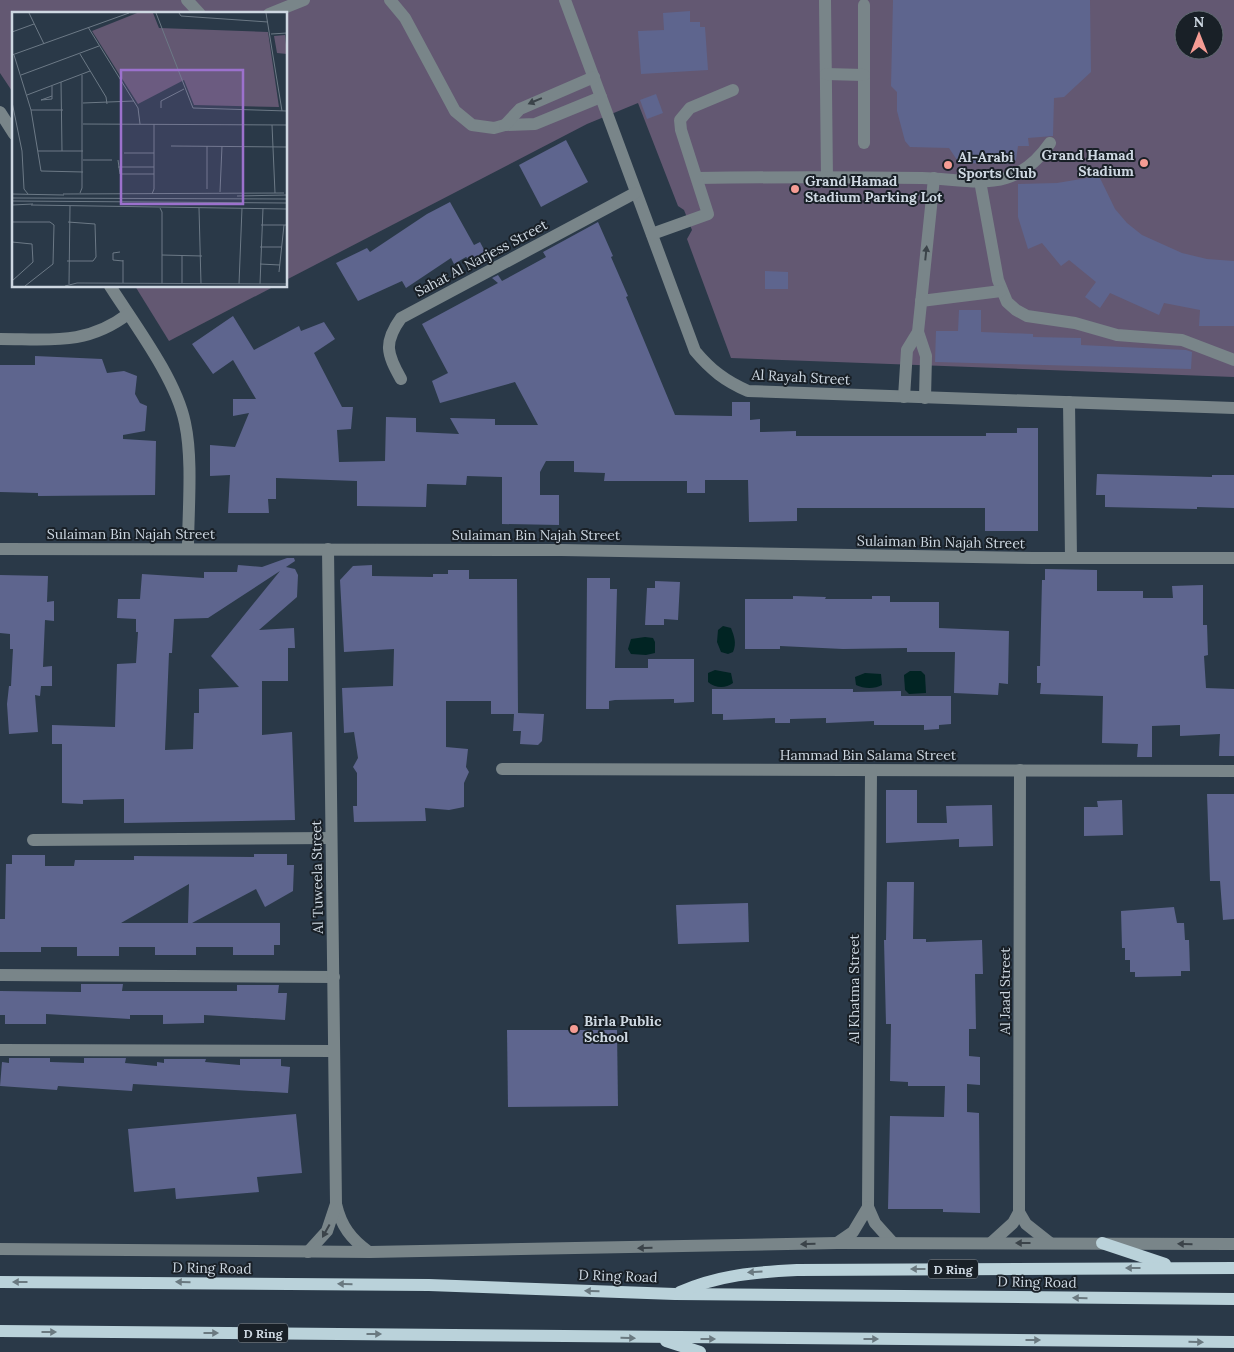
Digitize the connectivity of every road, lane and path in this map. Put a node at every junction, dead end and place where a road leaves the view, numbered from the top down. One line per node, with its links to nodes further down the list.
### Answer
1 (187, 0): 7 (street)
2 (304, 0): 8 (street)
3 (390, 0): 15 (street)
4 (564, 0): 11 (street, Al Rayah Street)
5 (825, 0): 9 (street)
6 (864, 5): 10 (street)
7 (198, 12)
8 (274, 12)
9 (826, 74): 10 (street); 20 (street)
10 (864, 75): 17 (street)
11 (594, 77): 13 (street, Al Rayah Street); 15 (street, one-way to 15)
12 (733, 90): 19 (street)
13 (601, 98): 15 (street); 23 (street, Al Rayah Street)
14 (0, 112): 16 (street)
15 (505, 125)
16 (12, 131)
17 (864, 143)
18 (1050, 143): 22 (street)
19 (697, 178): 20 (street); 24 (street)
20 (827, 178): 21 (street)
21 (934, 178): 22 (street); 27 (street, one-way to 21)
22 (980, 181): 26 (street)
23 (635, 192): 24 (street, Al Rayah Street); 32 (street, Sahat Al Narjess Street)
24 (652, 234): 33 (street, Al Rayah Street)
25 (111, 288): 28 (street)
26 (1001, 291): 27 (street); 31 (street)
27 (921, 301): 29 (street)
28 (128, 314): 30 (street); 38 (street)
29 (918, 332): 33 (street); 34 (street)
30 (0, 339)
31 (1234, 360)
32 (402, 380)
33 (904, 397): 34 (street, Al Rayah Street)
34 (925, 398): 35 (street, Al Rayah Street)
35 (1069, 402): 36 (street, Al Rayah Street); 40 (street)
36 (1234, 408)
37 (0, 549): 38 (street, Sulaiman Bin Najah Street)
38 (188, 549): 39 (street, Sulaiman Bin Najah Street)
39 (328, 549): 40 (street, Sulaiman Bin Najah Street); 46 (street, Al Tuweela Street)
40 (1071, 558): 41 (street, Sulaiman Bin Najah Street)
41 (1234, 558)
42 (502, 769): 44 (street, Hammad Bin Salama Street)
43 (1020, 770): 44 (street, Hammad Bin Salama Street); 45 (street, Hammad Bin Salama Street); 54 (street, Al Jaad Street)
44 (870, 771): 53 (street, Al Khatma Street)
45 (1234, 771)
46 (331, 838): 47 (street); 49 (street, Al Tuweela Street)
47 (33, 840)
48 (0, 975): 49 (street)
49 (334, 977): 51 (street, Al Tuweela Street)
50 (0, 1050): 51 (street)
51 (334, 1051): 52 (street, Al Tuweela Street)
52 (336, 1204): 62 (street, Al Tuweela Street, one-way to 62); 63 (street, Al Tuweela Street)
53 (868, 1207): 55 (street); 56 (street, Al Khatma Street)
54 (1019, 1212): 57 (street); 58 (street)
55 (837, 1243): 56 (street, D Ring Road); 63 (street, D Ring Road, one-way to 63)
56 (893, 1243): 57 (street, D Ring Road)
57 (991, 1243): 58 (street, D Ring Road, one-way to 57)
58 (1050, 1243): 59 (street, D Ring Road)
59 (1102, 1243): 60 (street, D Ring Road, one-way to 59); 64 (main road)
60 (1234, 1244)
61 (0, 1249): 62 (street, D Ring Road)
62 (308, 1252): 63 (street, D Ring Road)
63 (370, 1252)
64 (1176, 1268): 65 (main road, D Ring); 67 (main road, D Ring, one-way to 67)
65 (1234, 1268)
66 (0, 1282): 67 (main road, D Ring Road / D Ring, one-way to 66)
67 (675, 1294): 68 (main road, D Ring Road / D Ring, one-way to 67)
68 (1234, 1300)
69 (0, 1331): 70 (main road, D Ring, one-way to 70)
70 (659, 1338): 71 (main road, D Ring, one-way to 71); 72 (main road)
71 (1234, 1342)
72 (700, 1352)

